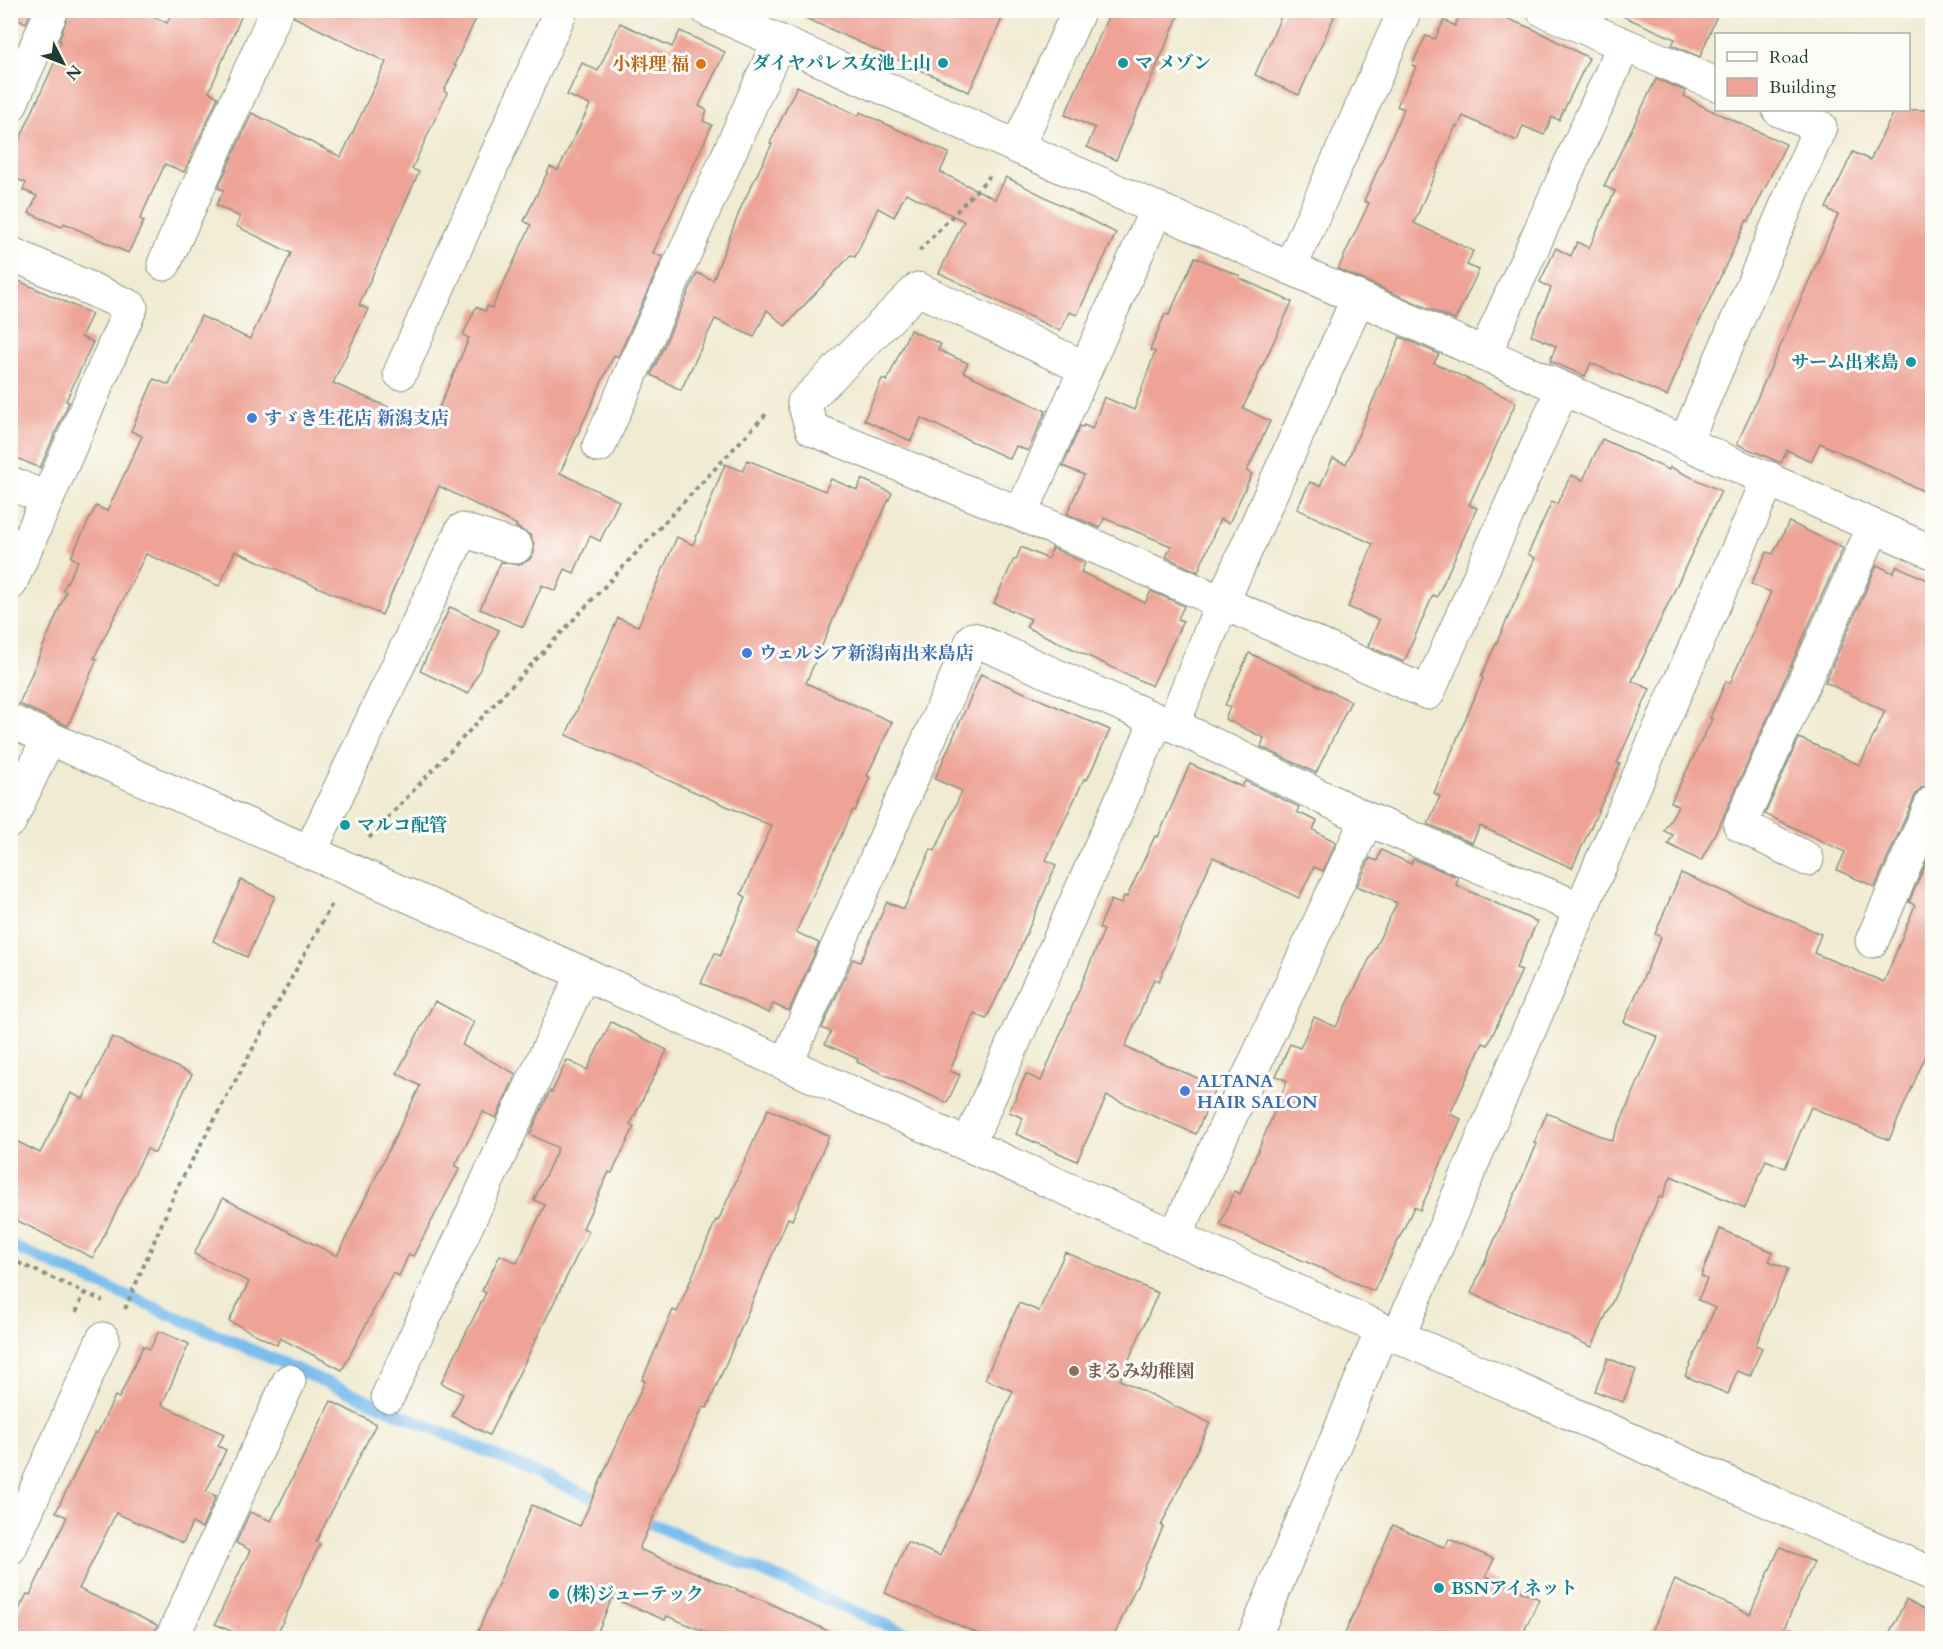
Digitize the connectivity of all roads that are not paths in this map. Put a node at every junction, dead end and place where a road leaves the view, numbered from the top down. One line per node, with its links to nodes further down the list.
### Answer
1 (52, 10): 11 (street)
2 (277, 10): 16 (street)
3 (561, 10): 21 (street)
4 (708, 10): 8 (street)
5 (1079, 10): 13 (street)
6 (1405, 10): 17 (street)
7 (1543, 10): 9 (street)
8 (779, 41): 13 (street); 24 (street)
9 (1624, 45): 10 (street); 19 (street)
10 (1715, 84)
11 (10, 106)
12 (1781, 111): 23 (street)
13 (1018, 146): 14 (street)
14 (1157, 208): 17 (street); 20 (street)
15 (10, 254): 27 (street)
16 (164, 264)
17 (1290, 268): 18 (street)
18 (1358, 298): 19 (street); 33 (street)
19 (1484, 355): 22 (street)
20 (1085, 368): 28 (street); 28 (street)
21 (400, 373)
22 (1563, 390): 23 (street); 33 (street)
23 (1685, 443): 25 (street)
24 (598, 446)
25 (1769, 478): 29 (street); 42 (street)
26 (10, 483): 27 (street)
27 (46, 498): 32 (street)
28 (1021, 514): 33 (street)
29 (1875, 526): 31 (street); 41 (street)
30 (516, 548): 40 (street)
31 (1932, 552)
32 (10, 585)
33 (1222, 603): 35 (street)
34 (10, 721): 36 (street)
35 (1165, 722): 38 (street); 45 (street); 46 (street)
36 (48, 739): 39 (street); 40 (street)
37 (1932, 804): 43 (street)
38 (1367, 819): 42 (street); 47 (street)
39 (10, 821)
40 (310, 852): 44 (street)
41 (1807, 859)
42 (1581, 909): 48 (street)
43 (1872, 941)
44 (583, 974): 45 (street); 51 (street)
45 (786, 1064): 46 (street)
46 (968, 1145): 47 (street)
47 (1175, 1237): 48 (street)
48 (1390, 1334): 53 (street); 55 (street)
49 (103, 1340): 52 (street)
50 (289, 1381): 54 (street)
51 (388, 1396)
52 (10, 1548)
53 (1932, 1574)
54 (172, 1638)
55 (1254, 1638)

